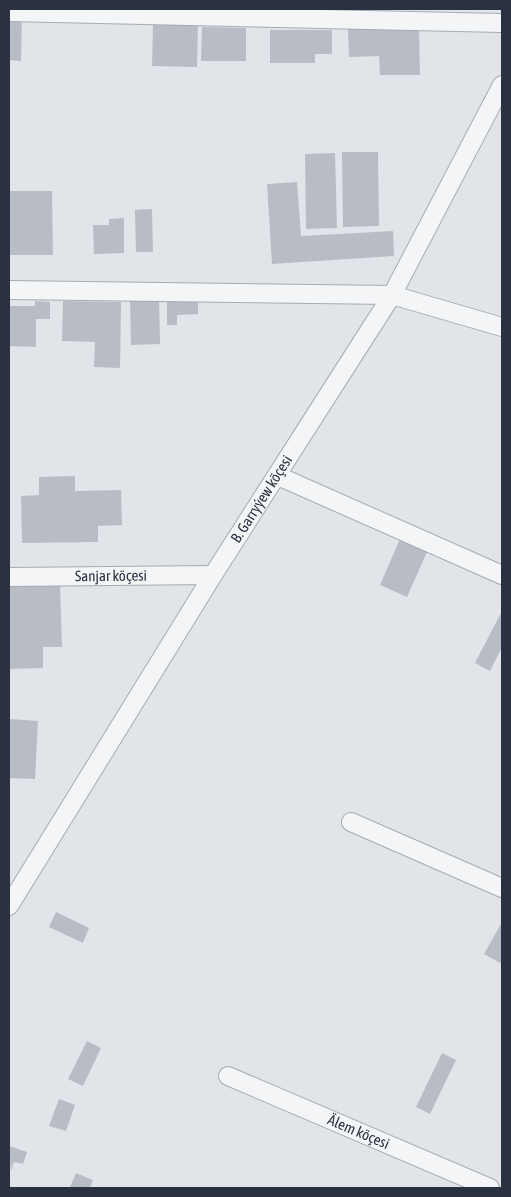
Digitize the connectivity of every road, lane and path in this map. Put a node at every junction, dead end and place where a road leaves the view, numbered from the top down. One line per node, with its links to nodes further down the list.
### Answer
1 (9, 12): 2 (street)
2 (502, 23)
3 (502, 85): 5 (street, B. Garryýew köçesi)
4 (9, 290): 5 (street)
5 (392, 296): 6 (street); 7 (street, B. Garryýew köçesi)
6 (502, 327)
7 (278, 476): 8 (street, B. Garryýew köçesi); 9 (street)
8 (214, 575): 10 (street, Sanjar köçesi); 13 (street, B. Garryýew köçesi)
9 (502, 575)
10 (9, 576)
11 (351, 822): 12 (street)
12 (502, 888)
13 (13, 889): 14 (street, B. Garryýew köçesi)
14 (9, 906)
15 (228, 1076): 16 (street, Älem köçesi)
16 (490, 1188)

